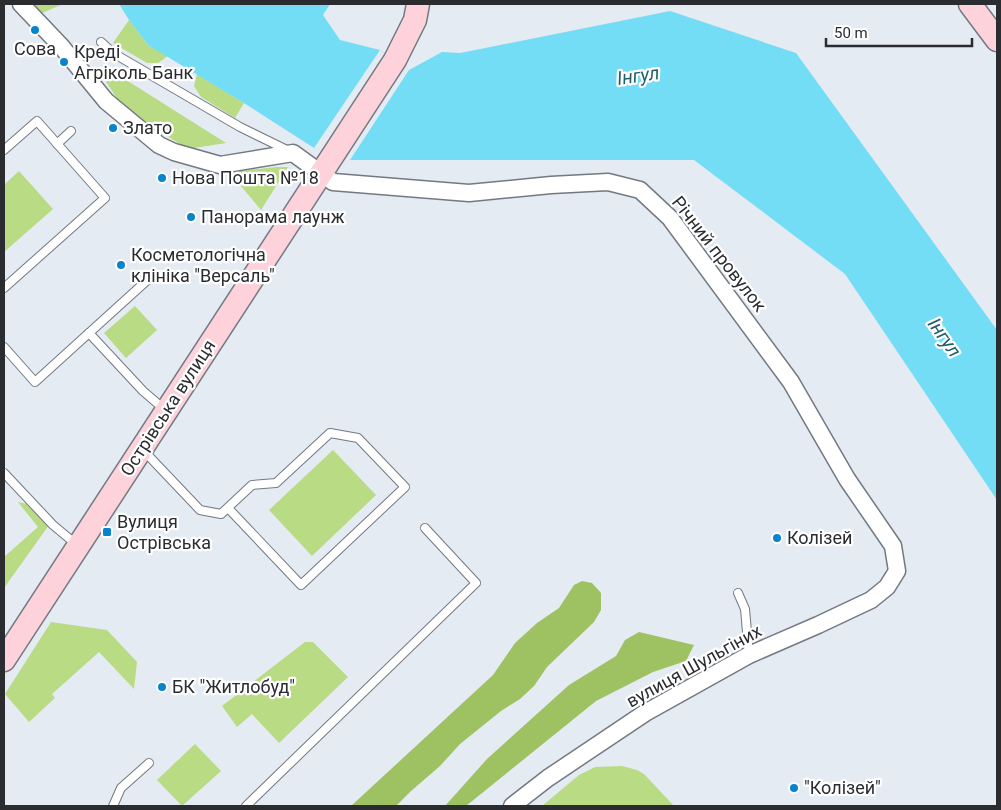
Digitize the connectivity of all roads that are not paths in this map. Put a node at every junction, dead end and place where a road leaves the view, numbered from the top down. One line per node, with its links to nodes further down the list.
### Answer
1 (21, 4): 11 (street)
2 (418, 4): 5 (main road, Острівська вулиця)
3 (429, 4): 5 (street)
4 (970, 4): 6 (main road)
5 (411, 29): 12 (main road, Острівська вулиця)
6 (997, 40)
7 (101, 42): 11 (lane)
8 (71, 131): 9 (lane)
9 (57, 144): 10 (lane); 14 (lane)
10 (4, 150)
11 (293, 153): 12 (street, Річний провулок)
12 (326, 164): 17 (main road, Острівська вулиця); 23 (street, Річний провулок)
13 (153, 275): 15 (lane)
14 (4, 288)
15 (89, 333): 16 (lane); 17 (lane)
16 (4, 347)
17 (166, 412): 18 (main road, Острівська вулиця)
18 (142, 449): 20 (lane); 22 (main road, Острівська вулиця)
19 (4, 473): 22 (lane)
20 (228, 508): 20 (lane)
21 (424, 528): 29 (lane)
22 (78, 546): 26 (main road, Острівська вулиця)
23 (897, 571): 25 (street, вулиця Шульгіних)
24 (738, 593): 25 (lane)
25 (748, 655): 30 (street, вулиця Шульгіних)
26 (4, 660)
27 (149, 763): 28 (lane)
28 (113, 806)
29 (246, 806)
30 (512, 806)

